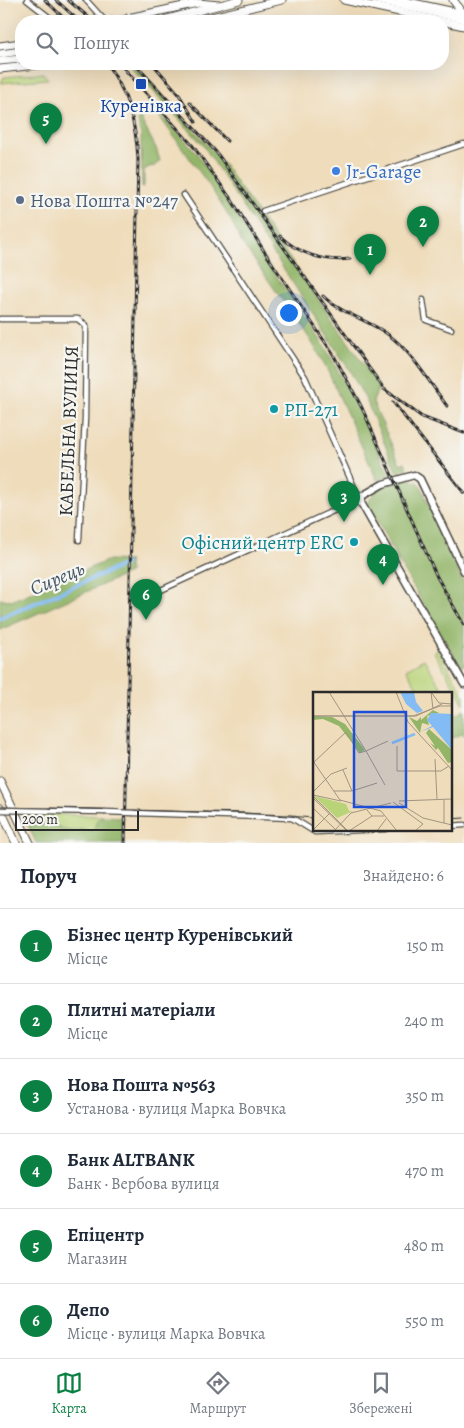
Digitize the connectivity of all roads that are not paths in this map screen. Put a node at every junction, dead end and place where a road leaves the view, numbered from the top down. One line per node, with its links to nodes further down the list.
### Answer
1 (27, 0): 13 (street)
2 (86, 0): 14 (street)
3 (282, 0): 12 (main road)
4 (344, 0): 19 (main road)
5 (378, 0): 20 (main road)
6 (399, 0): 11 (main road)
7 (436, 0): 11 (main road)
8 (453, 0): 20 (main road)
9 (234, 1): 10 (main road)
10 (219, 5): 15 (main road); 16 (main road)
11 (424, 5): 20 (main road)
12 (242, 10): 17 (main road); 18 (main road)
13 (46, 15)
14 (99, 15)
15 (147, 15)
16 (182, 15)
17 (221, 15)
18 (231, 15)
19 (413, 15)
20 (464, 15)
21 (449, 23): 22 (main road)
22 (464, 26)
23 (15, 44): 24 (main road)
24 (0, 46)
25 (15, 52): 26 (main road)
26 (0, 54)
27 (15, 60): 28 (main road)
28 (0, 61)
29 (15, 67): 30 (main road)
30 (0, 69)
31 (464, 144): 33 (street)
32 (184, 195): 37 (street)
33 (263, 211)
34 (424, 300): 36 (street)
35 (0, 319): 38 (street, КАБЕЛЬНА ВУЛИЦЯ)
36 (451, 329)
37 (359, 498): 39 (main road); 40 (street); 41 (main road)
38 (79, 540)
39 (464, 571)
40 (161, 590)
41 (464, 684)
42 (0, 781): 48 (main road)
43 (0, 809): 44 (street, bridge); 47 (main road)
44 (313, 831)
45 (313, 831): 46 (street, bridge)
46 (338, 831)
47 (16, 843)
48 (30, 843)

